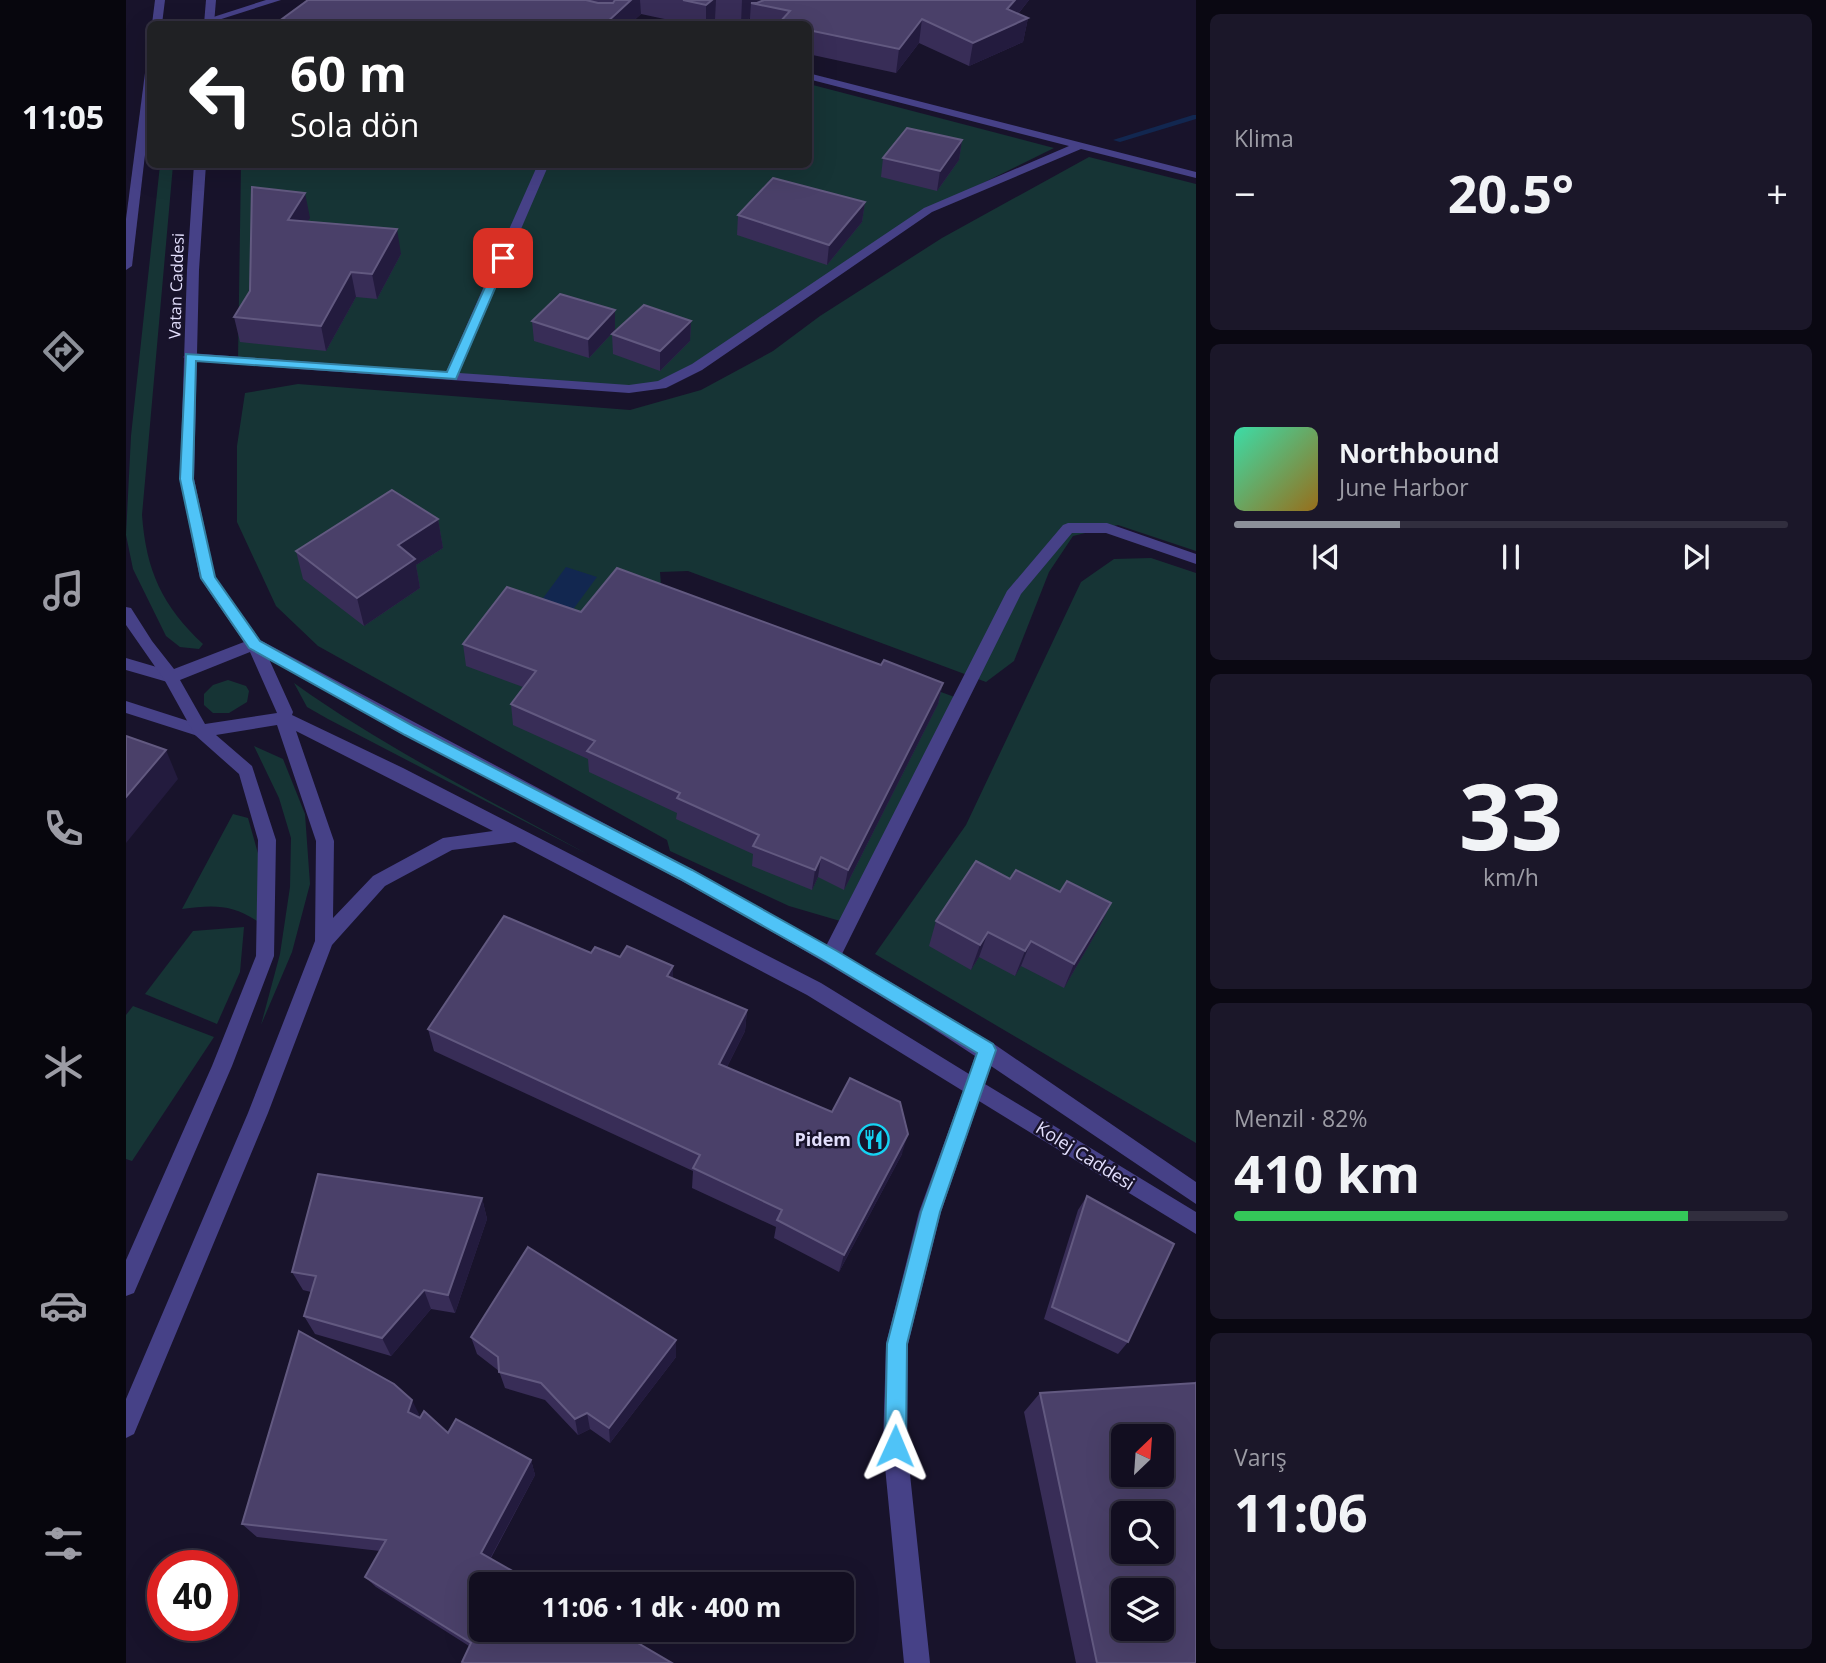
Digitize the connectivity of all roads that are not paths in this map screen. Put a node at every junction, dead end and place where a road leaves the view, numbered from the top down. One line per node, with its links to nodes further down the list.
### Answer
1 (160, 0): 4 (street)
2 (211, 0): 5 (street)
3 (276, 0): 6 (street)
4 (157, 21)
5 (209, 21)
6 (212, 21)
7 (812, 77): 9 (street)
8 (147, 97): 13 (street)
9 (1079, 146): 12 (street); 15 (street)
10 (200, 168): 14 (street, Vatan Caddesi)
11 (542, 168): 15 (street)
12 (1196, 174)
13 (126, 266)
14 (190, 357): 15 (street); 18 (street, Vatan Caddesi)
15 (452, 376)
16 (1196, 559): 26 (street)
17 (126, 612): 20 (street)
18 (254, 644): 20 (street); 22 (street, Vatan Caddesi); 26 (street, Kolej Caddesi)
19 (126, 664): 20 (street)
20 (171, 677): 23 (street)
21 (126, 707): 23 (street)
22 (283, 718): 23 (street); 24 (street, Kolej Caddesi); 25 (street, Vatan Caddesi)
23 (201, 731): 31 (street)
24 (518, 835): 25 (street); 28 (street, Kolej Caddesi)
25 (324, 941): 32 (street)
26 (831, 956): 27 (street, Kolej Caddesi)
27 (987, 1050): 28 (street); 29 (street, Kolej Caddesi)
28 (974, 1087): 30 (street, Kolej Caddesi); 33 (street)
29 (1196, 1194)
30 (1196, 1224)
31 (126, 1285)
32 (126, 1426)
33 (917, 1663)

